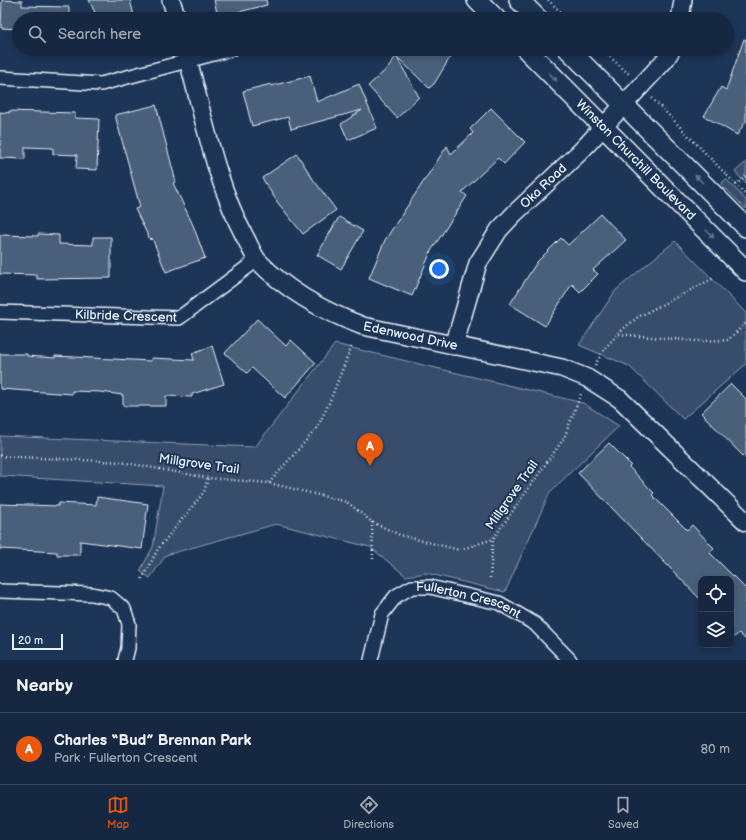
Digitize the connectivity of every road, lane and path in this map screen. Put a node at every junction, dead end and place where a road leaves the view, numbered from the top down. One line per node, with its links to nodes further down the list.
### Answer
1 (171, 0): 6 (street)
2 (477, 0): 7 (main road)
3 (519, 0): 8 (main road)
4 (548, 0): 9 (path)
5 (683, 0): 10 (street)
6 (175, 12)
7 (489, 12)
8 (531, 12)
9 (561, 12)
10 (681, 12)
11 (181, 56): 18 (street)
12 (188, 56): 26 (street, Edenwood Drive)
13 (533, 56): 21 (main road, Winston Churchill Boulevard, one-way to 21)
14 (575, 56): 19 (main road)
15 (610, 56): 17 (path)
16 (668, 56): 19 (street, Oka Road)
17 (618, 63)
18 (0, 78)
19 (624, 105): 21 (street, Oka Road); 25 (main road, one-way to 19)
20 (663, 110): 23 (path)
21 (603, 127): 27 (main road, Winston Churchill Boulevard, one-way to 27); 33 (street, Oka Road)
22 (746, 176): 23 (path)
23 (736, 185): 24 (path)
24 (746, 195)
25 (746, 227)
26 (257, 260): 29 (street, Kilbride Crescent); 33 (street, Edenwood Drive)
27 (746, 271)
28 (714, 278): 31 (path, Millgrove Trail)
29 (0, 312)
30 (746, 323): 31 (path)
31 (618, 334): 34 (path, Millgrove Trail)
32 (352, 345): 37 (path)
33 (454, 346): 34 (street, Edenwood Drive)
34 (587, 378): 39 (street, Edenwood Drive); 40 (path, Millgrove Trail)
35 (0, 456): 36 (path, Millgrove Trail)
36 (208, 478): 37 (path, Millgrove Trail); 43 (path)
37 (269, 483): 38 (path, Millgrove Trail)
38 (372, 522): 40 (path, Millgrove Trail); 41 (path)
39 (746, 522)
40 (493, 540): 42 (path)
41 (373, 560)
42 (490, 578)
43 (142, 580)
44 (0, 591): 45 (street)
45 (125, 660)
46 (372, 660): 47 (street, Fullerton Crescent)
47 (570, 660)

